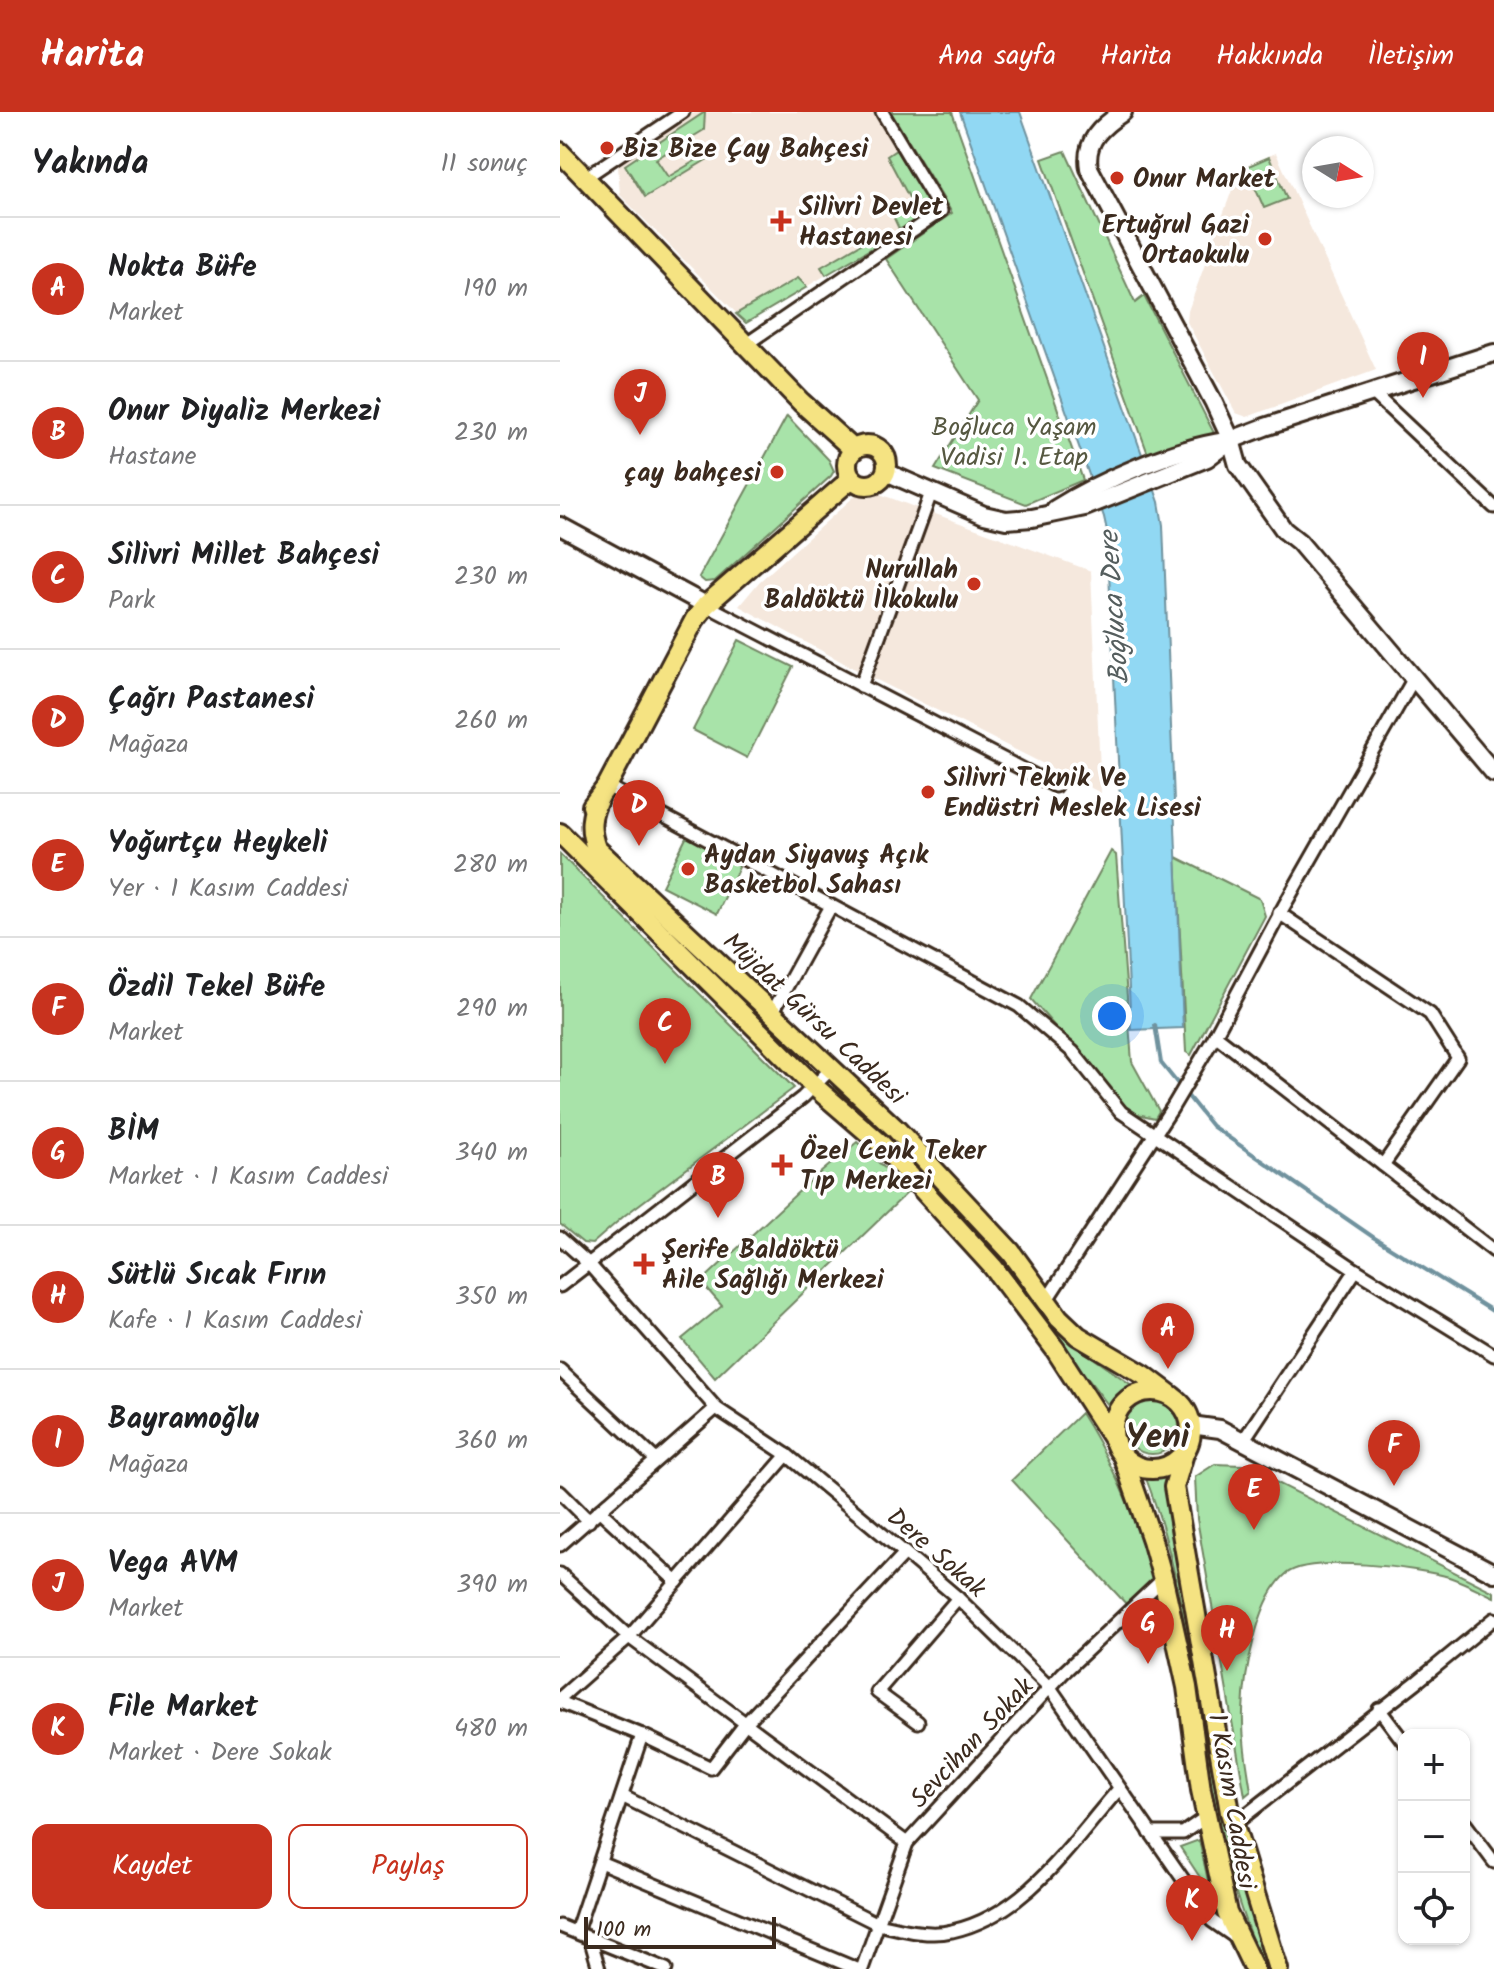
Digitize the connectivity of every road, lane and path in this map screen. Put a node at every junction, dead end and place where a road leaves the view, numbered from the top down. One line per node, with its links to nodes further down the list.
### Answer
1 (683, 112): 6 (street)
2 (882, 112): 7 (street)
3 (1123, 112): 10 (street)
4 (560, 152): 6 (main road)
5 (560, 167): 6 (main road)
6 (586, 177): 7 (main road)
7 (745, 345): 11 (main road)
8 (1494, 353): 9 (street)
9 (1372, 392): 10 (street); 15 (street)
10 (1231, 440): 14 (street); 18 (street)
11 (854, 450): 12 (main road); 13 (main road)
12 (886, 472): 13 (main road); 14 (street)
13 (852, 478): 17 (main road)
14 (931, 493): 19 (street)
15 (1494, 507)
16 (560, 526): 17 (street)
17 (706, 605): 19 (street); 22 (main road)
18 (1414, 678): 20 (street); 26 (street)
19 (861, 686): 21 (street)
20 (1494, 773)
21 (1055, 786)
22 (603, 791): 24 (main road); 25 (street); 27 (main road, Müjdat Gürsu Caddesi)
23 (560, 833): 24 (main road, Müjdat Gürsu Caddesi)
24 (580, 852): 30 (main road, Müjdat Gürsu Caddesi)
25 (831, 906): 27 (street); 31 (street)
26 (1279, 913): 28 (street); 32 (street)
27 (772, 1013): 29 (main road, Müjdat Gürsu Caddesi)
28 (1215, 1035): 31 (street); 32 (street)
29 (832, 1068): 30 (street); 38 (main road, Müjdat Gürsu Caddesi)
30 (815, 1087): 35 (street); 45 (main road, Müjdat Gürsu Caddesi)
31 (1155, 1135): 36 (street); 38 (street)
32 (1383, 1165): 34 (street)
33 (560, 1238): 35 (street, Dere Sokak)
34 (1494, 1251)
35 (588, 1263): 37 (street); 42 (street, Dere Sokak)
36 (1356, 1270): 39 (street); 44 (street)
37 (560, 1286)
38 (1046, 1301): 41 (main road, Müjdat Gürsu Caddesi)
39 (1494, 1355)
40 (560, 1370): 48 (street)
41 (1172, 1396): 43 (main road); 45 (main road)
42 (716, 1408): 47 (street, Dere Sokak); 48 (street)
43 (1191, 1425): 44 (street); 46 (main road)
44 (1243, 1441): 54 (street)
45 (1118, 1448): 46 (main road); 56 (main road, 1 Kasım Caddesi)
46 (1185, 1450): 71 (main road, 1 Kasım Caddesi)
47 (787, 1455): 53 (street, Dere Sokak); 57 (street)
48 (656, 1460): 50 (street)
49 (560, 1492): 51 (street)
50 (600, 1511): 51 (street); 57 (street)
51 (589, 1521): 52 (street)
52 (560, 1545)
53 (905, 1553): 58 (street, Dere Sokak); 65 (street)
54 (1494, 1573)
55 (560, 1574): 60 (street)
56 (1163, 1579): 61 (street, Sevcihan Sokak); 70 (main road, 1 Kasım Caddesi)
57 (677, 1582): 60 (street)
58 (958, 1598): 61 (street, Dere Sokak); 64 (street)
59 (1494, 1619): 63 (street)
60 (629, 1637): 62 (street); 65 (street)
61 (1051, 1689): 68 (street, Dere Sokak); 74 (street, Sevcihan Sokak)
62 (560, 1700): 67 (street)
63 (1379, 1709): 66 (street); 71 (street)
64 (918, 1722)
65 (745, 1724): 67 (street); 74 (street)
66 (1398, 1734)
67 (642, 1735): 69 (street)
68 (1119, 1789): 73 (street, Dere Sokak); 77 (street)
69 (622, 1796): 75 (street); 77 (street)
70 (1206, 1817): 73 (street); 81 (main road, 1 Kasım Caddesi)
71 (1233, 1825): 86 (main road, 1 Kasım Caddesi)
72 (1470, 1830): 76 (street)
73 (1150, 1833): 81 (street, Dere Sokak)
74 (907, 1843): 77 (street, Sevcihan Sokak)
75 (600, 1862): 79 (street); 84 (street)
76 (1494, 1862)
77 (878, 1924): 84 (street, Sevcihan Sokak)
78 (560, 1926): 79 (street)
79 (576, 1932): 80 (street)
80 (590, 1938): 82 (street); 83 (street)
81 (1240, 1940): 85 (main road, 1 Kasım Caddesi)
82 (599, 1969)
83 (666, 1969)
84 (859, 1969)
85 (1254, 1969)
86 (1278, 1969)

